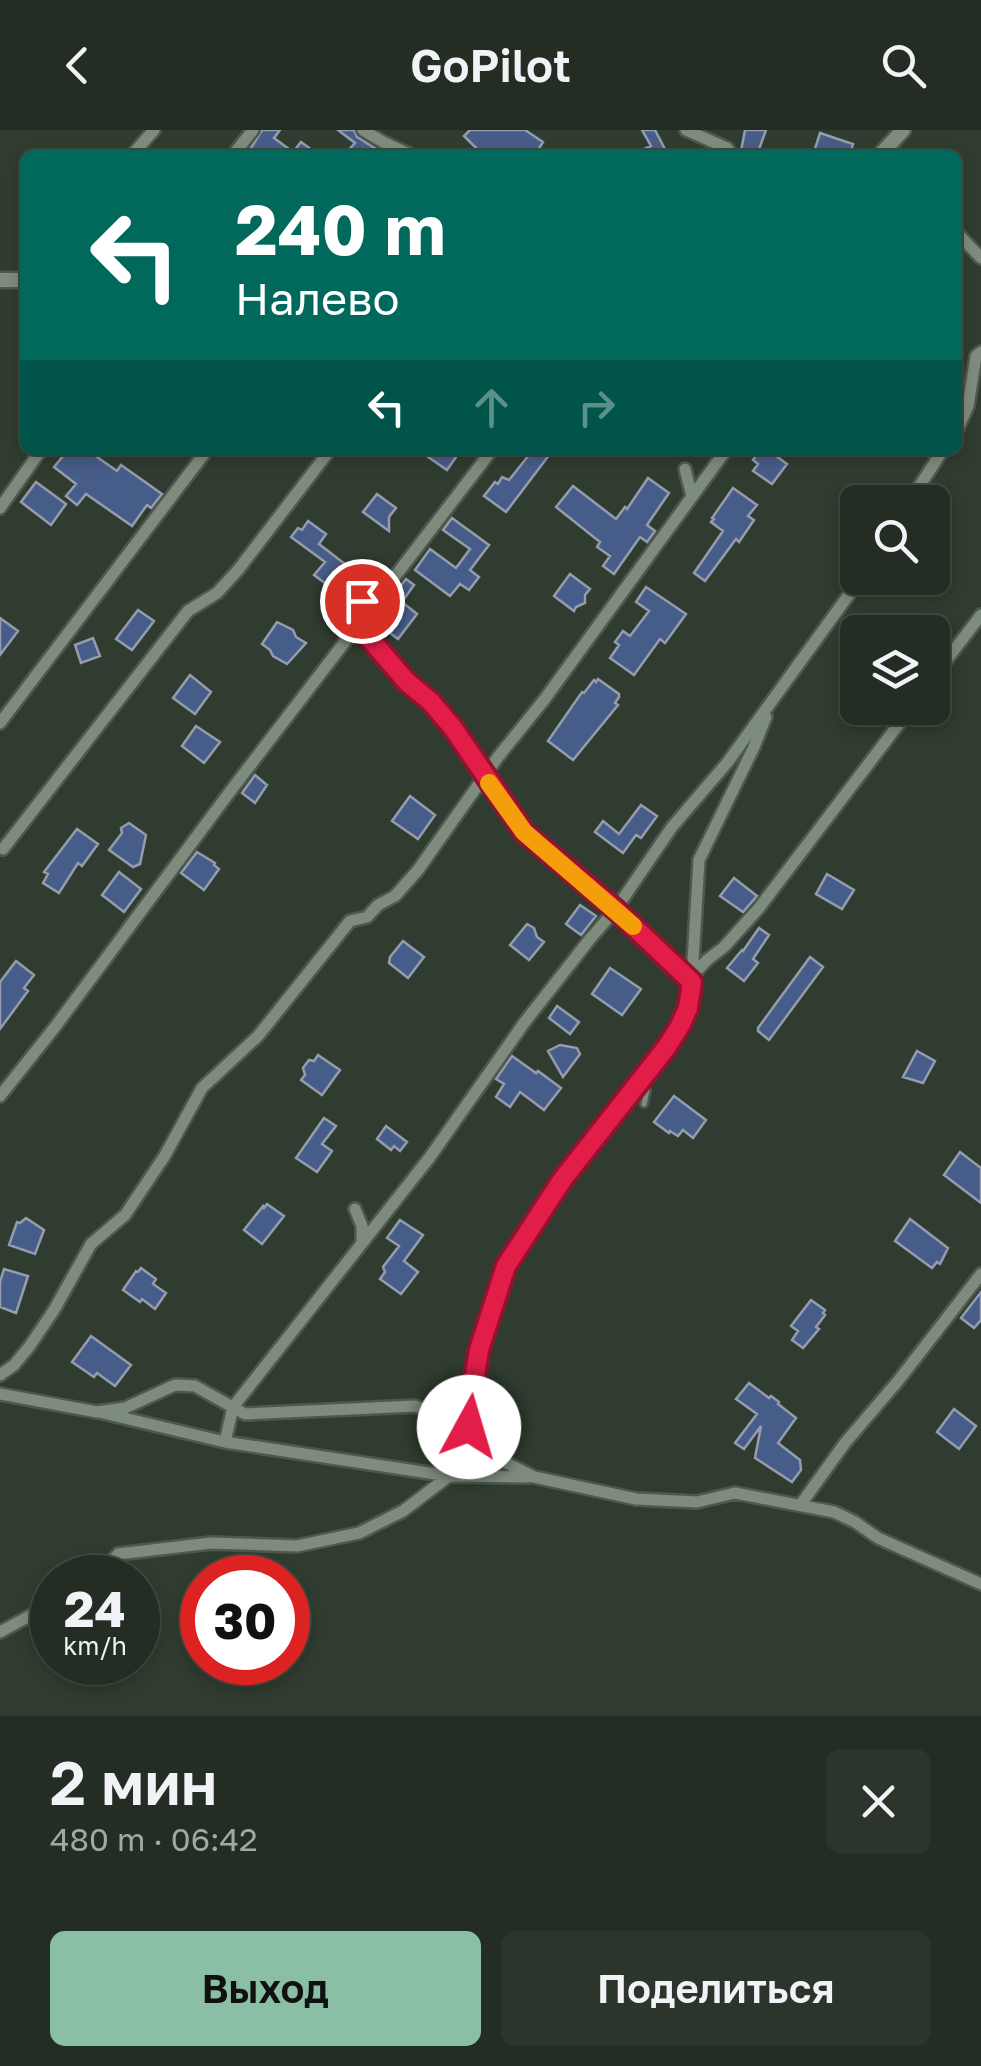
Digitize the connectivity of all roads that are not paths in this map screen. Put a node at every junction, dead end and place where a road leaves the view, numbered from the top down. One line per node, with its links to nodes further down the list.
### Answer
1 (154, 130): 6 (street)
2 (253, 130): 7 (street)
3 (363, 130): 8 (street)
4 (686, 130): 9 (street)
5 (902, 130): 10 (street)
6 (136, 150)
7 (237, 150)
8 (400, 150)
9 (728, 150)
10 (884, 150)
11 (962, 238): 12 (street)
12 (981, 258)
13 (981, 352): 14 (street)
14 (962, 419)
15 (37, 455): 24 (street)
16 (202, 455): 31 (street)
17 (326, 455): 34 (street)
18 (488, 455): 28 (street)
19 (722, 455): 23 (street)
20 (941, 455): 22 (street)
21 (685, 469): 23 (street)
22 (920, 485)
23 (692, 497): 33 (street)
24 (0, 508)
25 (849, 595): 30 (street)
26 (362, 601): 28 (street)
27 (981, 615): 29 (street)
28 (363, 620): 33 (street); 38 (street)
29 (950, 655)
30 (773, 700): 35 (street); 36 (street)
31 (0, 723)
32 (898, 725): 36 (street)
33 (484, 776): 35 (street); 43 (street)
34 (3, 850)
35 (616, 910): 36 (street); 41 (street)
36 (692, 982): 37 (street)
37 (638, 1085): 39 (lane); 48 (street)
38 (0, 1096)
39 (644, 1104)
40 (355, 1210): 41 (street)
41 (362, 1240): 45 (street)
42 (981, 1274): 51 (street)
43 (0, 1375)
44 (0, 1394): 46 (street)
45 (233, 1407): 46 (street); 47 (street); 48 (street)
46 (97, 1412): 47 (street)
47 (225, 1442): 49 (street)
48 (479, 1449): 50 (street)
49 (450, 1476): 50 (street); 52 (street)
50 (534, 1477): 51 (street)
51 (801, 1504): 53 (street)
52 (117, 1555)
53 (981, 1584)
54 (30, 1616): 55 (street)
55 (0, 1632)

